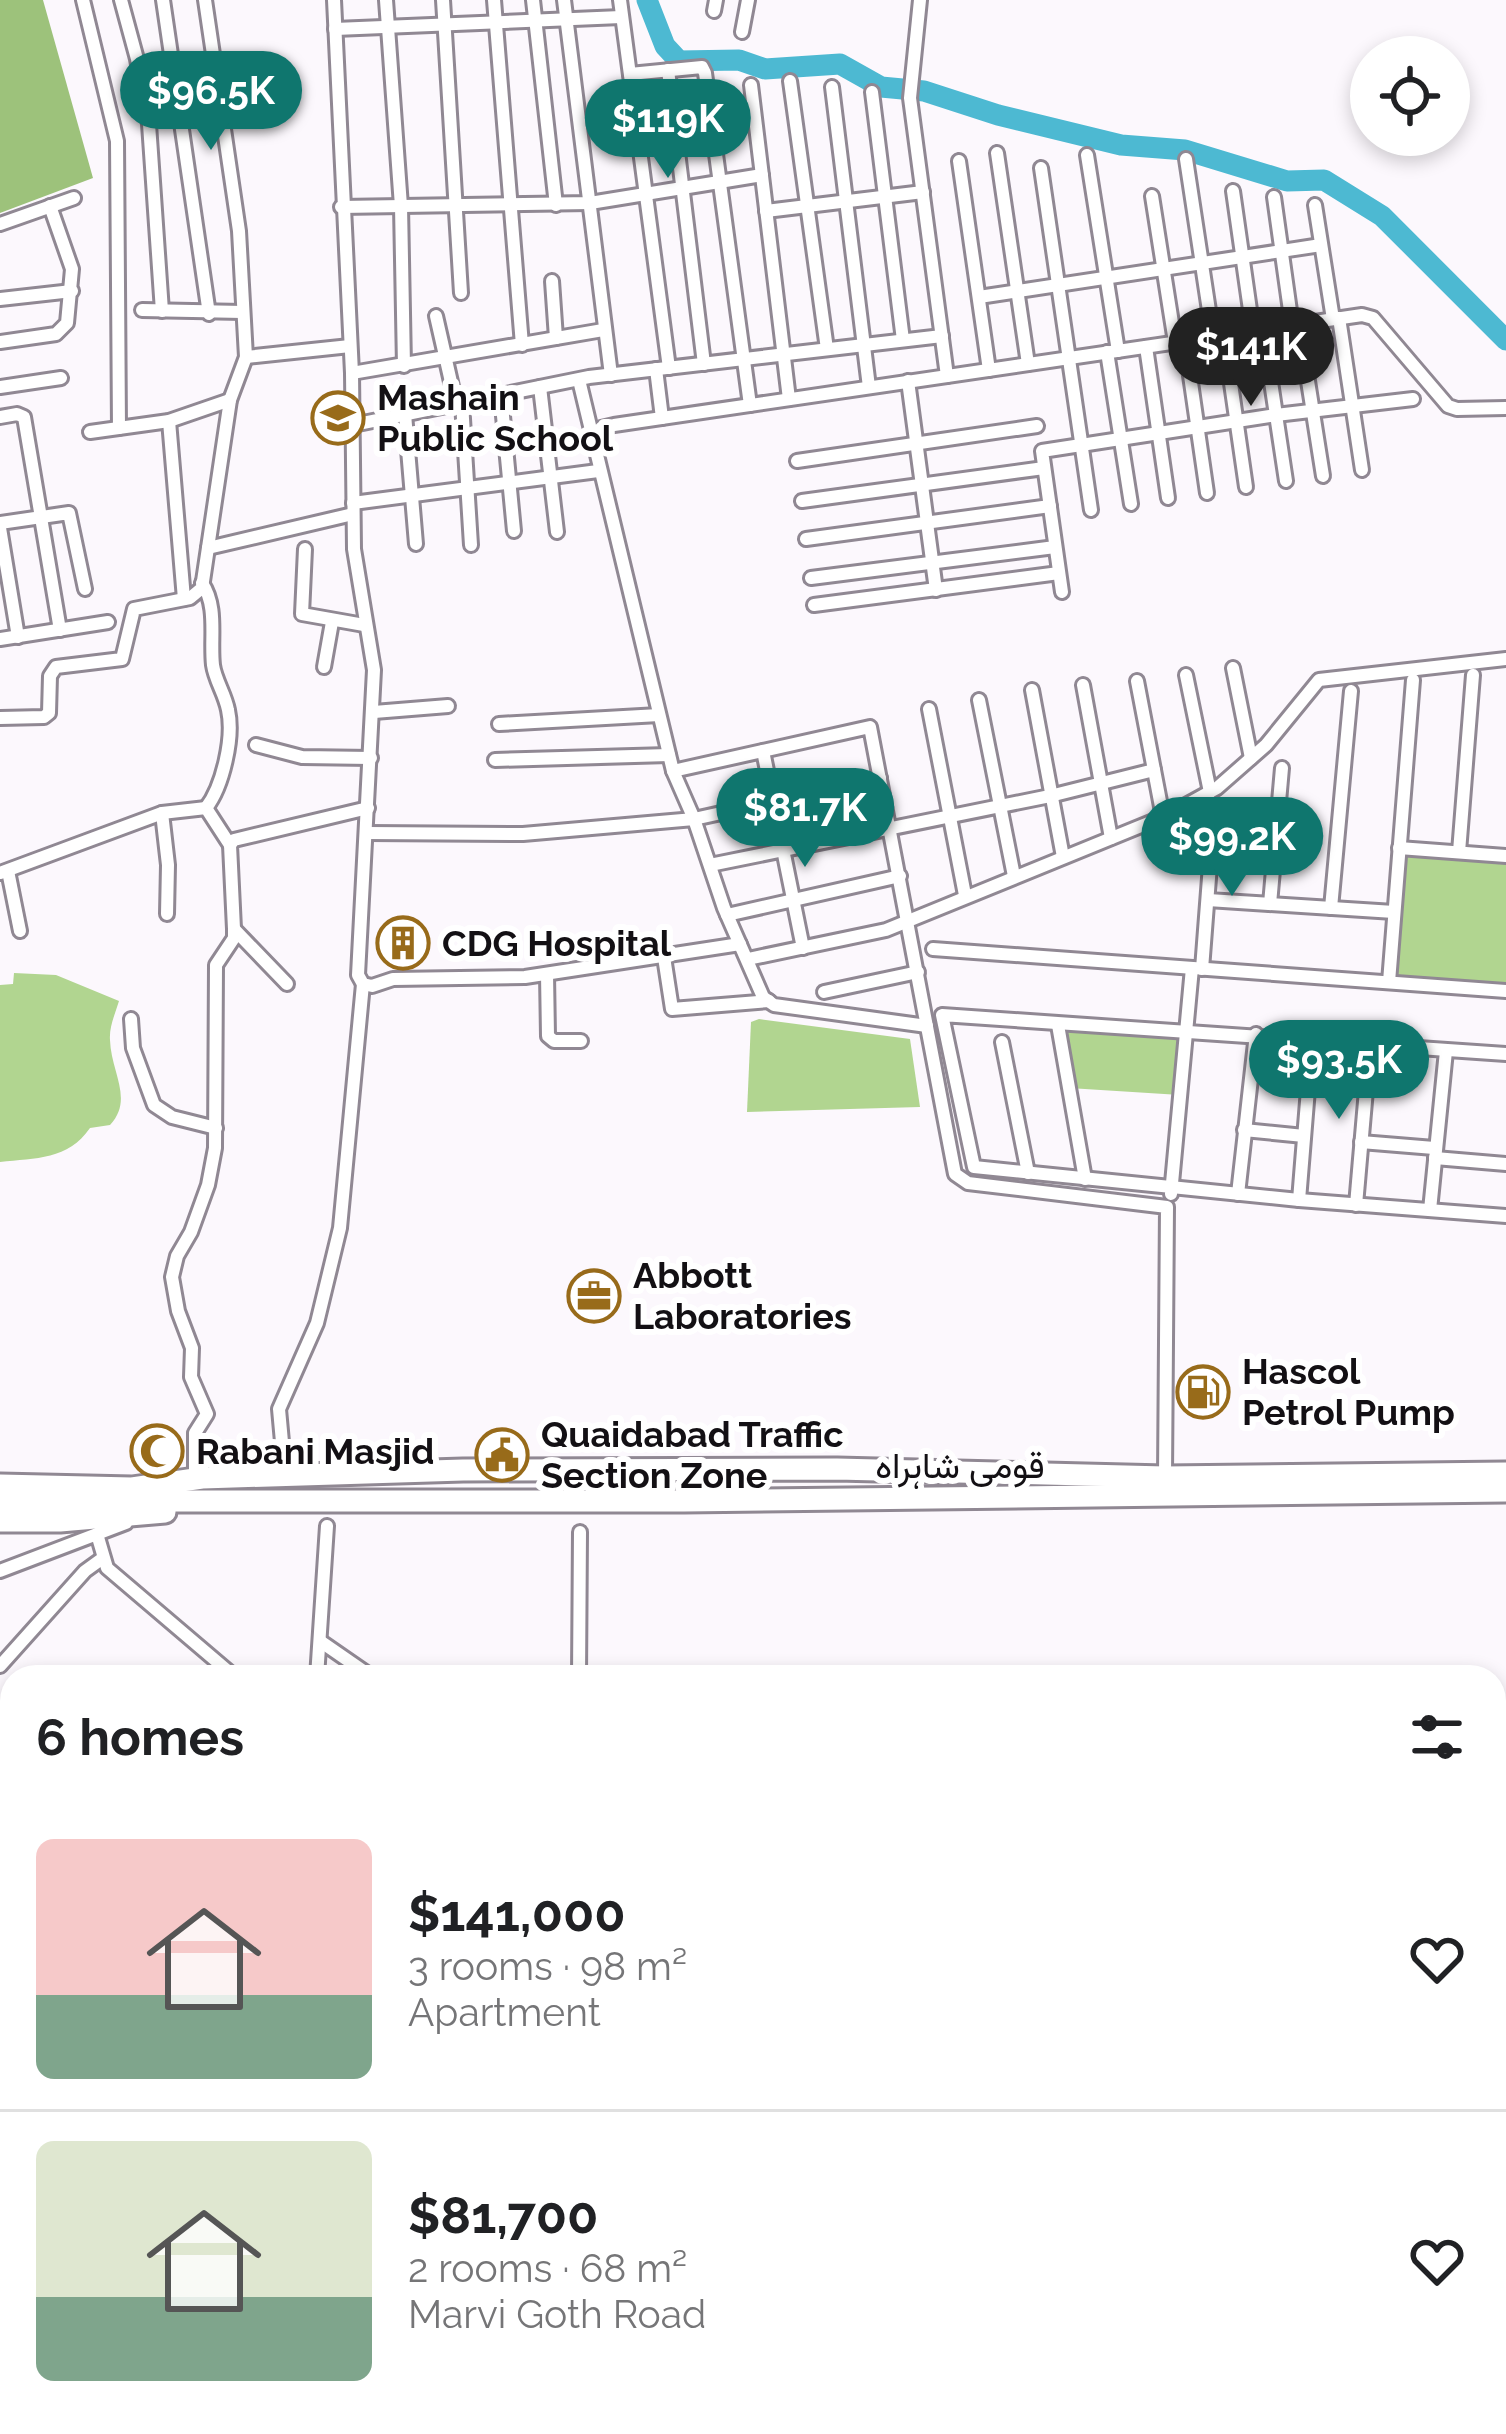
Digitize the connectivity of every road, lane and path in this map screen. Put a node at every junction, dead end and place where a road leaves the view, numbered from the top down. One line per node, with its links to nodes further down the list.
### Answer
1 (83, 0): 126 (street)
2 (121, 0): 69 (street)
3 (163, 0): 71 (street)
4 (205, 0): 70 (street)
5 (334, 0): 20 (street)
6 (386, 0): 19 (street)
7 (443, 0): 18 (street)
8 (494, 0): 17 (street)
9 (533, 0): 16 (street)
10 (564, 0): 15 (street)
11 (620, 0): 14 (street)
12 (748, 0): 21 (street)
13 (920, 0): 37 (street)
14 (622, 17): 15 (street); 23 (street)
15 (566, 20): 16 (street); 44 (street)
16 (536, 22): 17 (street); 46 (street)
17 (495, 24): 18 (street); 45 (street)
18 (444, 26): 19 (street); 50 (street)
19 (386, 27): 20 (street); 49 (street)
20 (334, 29): 52 (street)
21 (742, 32)
22 (668, 70): 23 (street); 34 (street); 35 (street)
23 (630, 74): 38 (street)
24 (790, 81): 51 (street)
25 (751, 85): 33 (street)
26 (832, 88): 43 (street)
27 (872, 92): 42 (street)
28 (997, 153): 64 (street)
29 (1087, 155): 60 (street)
30 (1186, 159): 58 (street)
31 (959, 161): 66 (street)
32 (1041, 168): 62 (street)
33 (762, 175): 34 (street); 53 (street)
34 (720, 182): 35 (street); 93 (street)
35 (682, 189): 38 (street); 94 (street)
36 (1233, 191): 57 (street)
37 (923, 192): 42 (street); 77 (street)
38 (646, 195): 44 (street); 97 (street)
39 (1152, 196): 59 (street)
40 (1274, 197): 56 (street)
41 (74, 198): 48 (street)
42 (886, 199): 43 (street); 80 (street)
43 (847, 202): 51 (street); 84 (street)
44 (590, 203): 46 (street); 75 (street)
45 (510, 204): 46 (street); 50 (street); 83 (street)
46 (556, 205)
47 (1315, 205): 55 (street)
48 (50, 206): 54 (street); 63 (street)
49 (400, 206): 50 (street); 52 (street); 96 (street)
50 (455, 206): 65 (street)
51 (808, 206): 53 (street); 87 (street)
52 (341, 207): 85 (street)
53 (766, 211): 89 (street)
54 (0, 224)
55 (1321, 245): 56 (street); 73 (street)
56 (1280, 250): 57 (street); 74 (street)
57 (1241, 255): 58 (street); 76 (street)
58 (1201, 262): 59 (street); 78 (street)
59 (1163, 268): 60 (street); 82 (street)
60 (1105, 278): 62 (street); 88 (street)
61 (552, 281): 79 (street)
62 (1059, 286): 64 (street); 92 (street)
63 (72, 291): 67 (street); 81 (street)
64 (1017, 292): 66 (street); 95 (street)
65 (461, 293)
66 (979, 296): 98 (street)
67 (0, 299)
68 (142, 310): 69 (street)
69 (162, 311): 71 (street)
70 (243, 312): 71 (street); 90 (street)
71 (208, 314)
72 (436, 316): 91 (street)
73 (1336, 319): 74 (street); 114 (street); 115 (street)
74 (1296, 325): 76 (street); 116 (street)
75 (603, 330): 79 (street); 100 (street)
76 (1258, 330): 78 (street); 118 (street)
77 (942, 336): 80 (street); 101 (street)
78 (1218, 336): 82 (street); 121 (street)
79 (556, 338): 83 (street)
80 (903, 340): 84 (street)
81 (0, 342)
82 (1180, 342): 86 (street); 125 (street)
83 (522, 345): 91 (street)
84 (863, 345): 87 (street); 107 (street)
85 (350, 346): 90 (street); 99 (street)
86 (1146, 346): 88 (street); 128 (street)
87 (827, 350): 89 (street)
88 (1113, 351): 92 (street); 129 (street)
89 (785, 353): 93 (street); 109 (street)
90 (246, 358): 111 (street)
91 (446, 358): 96 (street); 112 (street)
92 (1069, 358): 95 (street); 132 (street)
93 (744, 359): 94 (street); 113 (street)
94 (704, 364): 97 (street)
95 (1028, 364): 98 (street)
96 (404, 366): 99 (street)
97 (663, 369): 100 (street); 120 (street)
98 (989, 370): 101 (street)
99 (352, 374): 123 (street)
100 (611, 375): 103 (street)
101 (947, 376): 104 (street)
102 (61, 378): 105 (street)
103 (578, 380): 106 (street); 130 (street)
104 (908, 382): 107 (street); 131 (street)
105 (0, 387)
106 (540, 387): 108 (street); 138 (street)
107 (869, 387): 109 (street)
108 (501, 395): 112 (street); 140 (street)
109 (790, 399): 113 (street)
110 (1413, 399): 114 (street)
111 (230, 400): 122 (street); 161 (street)
112 (459, 404): 117 (street); 143 (street)
113 (750, 404): 120 (street)
114 (1352, 407): 116 (street); 135 (street)
115 (1506, 408)
116 (1312, 412): 118 (street); 137 (street)
117 (405, 414): 123 (street); 145 (street)
118 (1276, 415): 121 (street); 139 (street)
119 (0, 417): 152 (street)
120 (662, 418): 130 (street)
121 (1236, 421): 125 (street); 142 (street)
122 (169, 422): 126 (street); 170 (street)
123 (352, 424): 150 (street)
124 (1037, 426): 131 (street)
125 (1197, 427): 128 (street); 144 (street)
126 (119, 428): 127 (street)
127 (90, 432)
128 (1158, 433): 129 (street); 146 (street)
129 (1120, 441): 132 (street); 148 (street)
130 (592, 442): 136 (street)
131 (916, 444): 133 (street); 141 (street)
132 (1082, 445): 134 (street); 151 (street)
133 (796, 461)
134 (1044, 468): 141 (street); 149 (street)
135 (1362, 470)
136 (598, 471): 138 (street); 192 (street)
137 (1323, 476)
138 (550, 477): 140 (street); 156 (street)
139 (1286, 481)
140 (510, 483): 143 (street); 155 (street)
141 (921, 483): 147 (street); 153 (street)
142 (1246, 487)
143 (467, 489): 145 (street); 159 (street)
144 (1207, 493)
145 (411, 494): 150 (street); 158 (street)
146 (1168, 498)
147 (802, 501)
148 (1131, 504)
149 (1050, 506): 153 (street); 160 (street)
150 (353, 508): 161 (street); 174 (street)
151 (1090, 510)
152 (41, 516): 154 (street); 167 (street); 175 (street)
153 (928, 522): 157 (street); 163 (street)
154 (0, 526): 176 (street)
155 (514, 531)
156 (557, 532)
157 (806, 538)
158 (416, 544)
159 (471, 545)
160 (1055, 547): 163 (street); 164 (street)
161 (208, 548): 166 (street)
162 (305, 549): 173 (street)
163 (934, 562): 165 (street); 168 (street)
164 (1059, 573): 168 (street); 169 (street)
165 (811, 578)
166 (202, 583): 170 (street); 210 (street)
167 (85, 589)
168 (936, 590): 171 (street)
169 (1062, 592)
170 (184, 599): 193 (street)
171 (814, 605)
172 (108, 622): 175 (street)
173 (332, 622): 174 (street); 179 (street)
174 (364, 625): 191 (street)
175 (60, 630): 176 (street)
176 (18, 637): 177 (street)
177 (0, 639)
178 (1506, 659): 199 (street)
179 (324, 667)
180 (1233, 668): 199 (street)
181 (1186, 675): 206 (street)
182 (1473, 675): 223 (street)
183 (1413, 680): 221 (street)
184 (1137, 681): 202 (street)
185 (1083, 685): 205 (street)
186 (1032, 690): 207 (street)
187 (1351, 691): 234 (street)
188 (979, 700): 209 (street)
189 (448, 706): 191 (street)
190 (929, 710): 213 (street)
191 (374, 712): 198 (street)
192 (659, 715): 194 (street); 197 (street)
193 (0, 718)
194 (499, 724)
195 (256, 745): 198 (street)
196 (763, 751): 203 (street); 204 (street); 208 (street)
197 (669, 755): 200 (street); 203 (street)
198 (371, 758): 211 (street)
199 (1251, 758): 206 (street)
200 (495, 760)
201 (1282, 768): 233 (street)
202 (1154, 770): 205 (street); 214 (street)
203 (673, 771): 215 (street)
204 (880, 778): 208 (street); 217 (street)
205 (1101, 784): 207 (street); 219 (street)
206 (1210, 792): 214 (street)
207 (1050, 796): 209 (street); 225 (street)
208 (774, 799): 215 (street); 222 (street)
209 (999, 804): 213 (street); 229 (street)
210 (206, 808): 212 (street); 220 (street)
211 (368, 808): 218 (street); 220 (street)
212 (162, 813): 227 (street); 236 (street)
213 (950, 815): 217 (street); 230 (street)
214 (1163, 817): 219 (street)
215 (694, 819): 218 (street); 226 (street)
216 (1214, 826): 232 (street)
217 (890, 828): 222 (street); 228 (street)
218 (367, 832): 251 (street)
219 (1111, 838): 225 (street)
220 (230, 845): 239 (street)
221 (1399, 848): 223 (street); 235 (street)
222 (781, 850): 226 (street); 231 (street)
223 (1459, 852): 224 (street)
224 (1506, 856)
225 (1063, 857): 229 (street)
226 (710, 866): 237 (street)
227 (4, 872): 240 (street)
228 (900, 876): 231 (street); 238 (street)
229 (1013, 876): 230 (street)
230 (965, 895): 238 (street)
231 (794, 900): 237 (street); 242 (street)
232 (1208, 900): 233 (street); 246 (street)
233 (1270, 904): 234 (street)
234 (1330, 908): 235 (street)
235 (1394, 912): 249 (street)
236 (166, 914)
237 (727, 915): 241 (street)
238 (908, 918): 242 (street); 247 (street)
239 (234, 929): 250 (street); 266 (street)
240 (20, 931)
241 (740, 944): 244 (street); 245 (street)
242 (803, 948): 245 (street)
243 (933, 949): 246 (street)
244 (664, 957): 248 (street); 254 (street)
245 (748, 959): 254 (street)
246 (1197, 968): 249 (street); 258 (street)
247 (918, 972): 253 (street); 257 (street)
248 (548, 974): 251 (street); 261 (street)
249 (1389, 982): 252 (street)
250 (286, 984)
251 (363, 984): 283 (street)
252 (1506, 991)
253 (824, 992)
254 (769, 1001): 257 (street)
255 (131, 1019): 266 (street)
256 (1058, 1025): 258 (street); 272 (street); 273 (street)
257 (927, 1026): 278 (street)
258 (1186, 1030): 259 (street); 274 (street)
259 (1256, 1034): 260 (street); 267 (street)
260 (1312, 1040): 263 (street); 268 (street)
261 (580, 1041)
262 (1002, 1042): 272 (street)
263 (1370, 1044): 264 (street); 269 (street)
264 (1446, 1051): 265 (street); 270 (street)
265 (1506, 1054)
266 (216, 1128): 285 (street)
267 (1244, 1130): 268 (street); 275 (street)
268 (1304, 1136): 276 (street)
269 (1361, 1142): 270 (street); 277 (street)
270 (1434, 1153): 271 (street); 279 (street)
271 (1506, 1164)
272 (1028, 1173): 273 (street)
273 (1085, 1179): 274 (street)
274 (1172, 1188): 275 (street); 278 (street)
275 (1238, 1194): 276 (street)
276 (1299, 1200): 277 (street)
277 (1356, 1205): 279 (street)
278 (1167, 1207): 284 (street)
279 (1430, 1210): 280 (street)
280 (1506, 1216)
281 (0, 1473): 285 (highway)
282 (1506, 1473): 284 (highway, قومی شاہراہ)
283 (285, 1475): 284 (highway, قومی شاہراہ); 285 (highway, قومی شاہراہ)
284 (1166, 1477)
285 (198, 1478): 289 (highway, قومی شاہراہ)
286 (0, 1485): 289 (highway)
287 (1506, 1490): 289 (highway, قومی شاہراہ)
288 (0, 1501): 289 (highway)
289 (134, 1502): 290 (highway); 293 (street)
290 (0, 1521)
291 (327, 1526): 296 (street)
292 (580, 1532): 301 (street)
293 (97, 1534): 294 (street); 295 (street)
294 (103, 1558): 297 (street); 298 (street)
295 (0, 1571)
296 (320, 1641): 299 (street); 300 (street)
297 (1, 1665)
298 (221, 1665)
299 (317, 1665)
300 (355, 1665)
301 (579, 1665)

